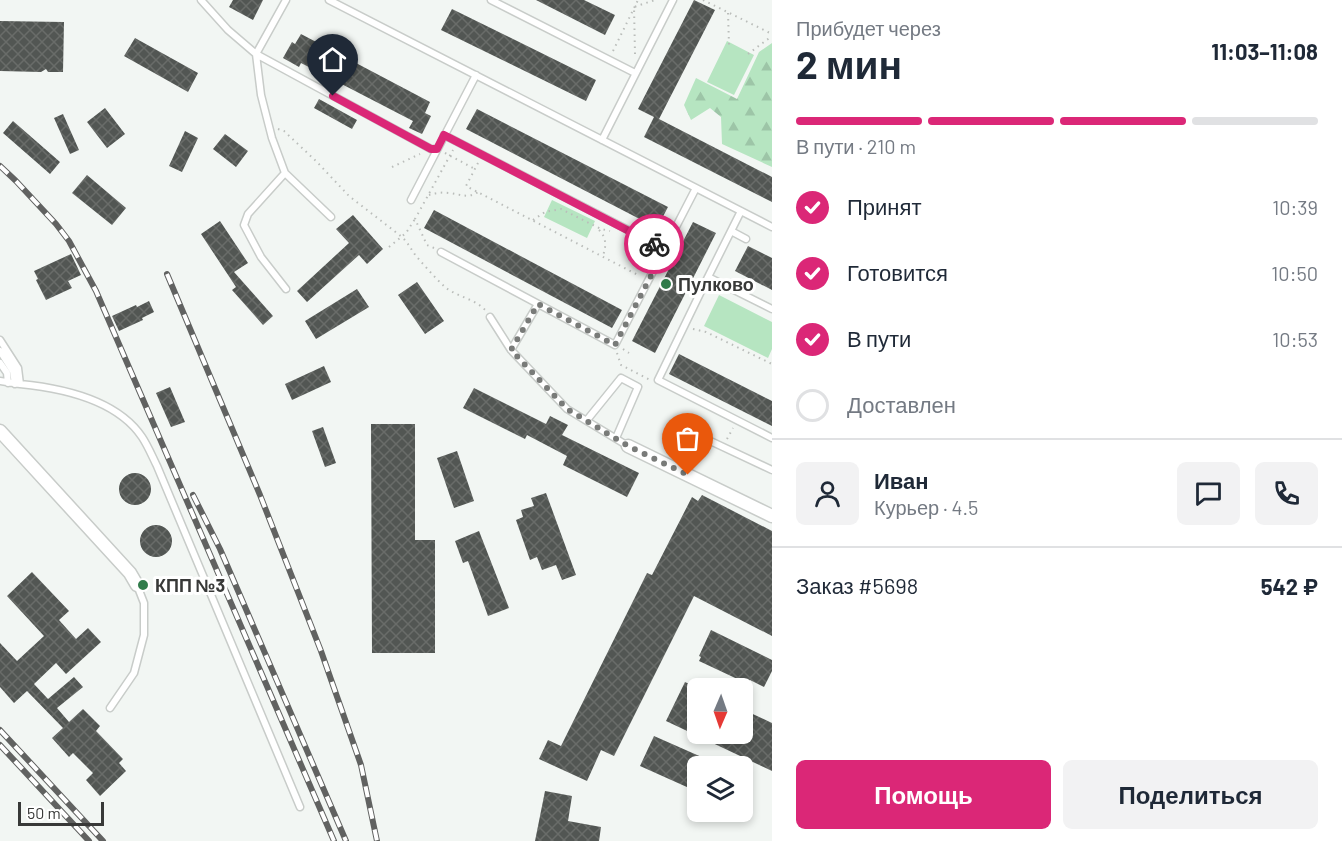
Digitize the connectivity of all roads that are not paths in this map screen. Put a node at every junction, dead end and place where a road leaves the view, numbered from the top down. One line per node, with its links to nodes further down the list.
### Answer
1 (201, 0): 6 (lane)
2 (286, 0): 6 (lane)
3 (329, 0): 8 (lane)
4 (491, 0): 7 (lane)
5 (673, 0): 7 (lane)
6 (256, 54): 11 (lane); 12 (lane)
7 (635, 73): 10 (lane)
8 (476, 75): 9 (lane); 10 (lane)
9 (444, 135): 11 (lane); 20 (lane)
10 (603, 140): 13 (lane)
11 (434, 149): 14 (lane)
12 (285, 173): 16 (lane); 23 (lane)
13 (696, 188): 15 (lane); 20 (lane)
14 (411, 200)
15 (741, 211): 17 (lane); 18 (lane)
16 (331, 217)
17 (772, 227)
18 (731, 231): 19 (lane); 22 (lane)
19 (746, 239)
20 (665, 249): 24 (lane)
21 (441, 252): 24 (lane)
22 (708, 278): 25 (lane); 37 (lane)
23 (285, 289)
24 (538, 304): 28 (lane)
25 (772, 309)
26 (490, 317): 28 (lane)
27 (0, 340): 32 (lane)
28 (511, 350): 33 (lane)
29 (0, 351): 32 (lane)
30 (0, 363): 32 (lane)
31 (0, 381): 32 (lane)
32 (14, 384): 43 (lane)
33 (586, 420): 35 (lane); 35 (lane)
34 (0, 431): 41 (street)
35 (616, 438): 38 (lane)
36 (704, 438): 39 (lane)
37 (772, 438)
38 (628, 446): 40 (street)
39 (772, 470)
40 (771, 512)
41 (137, 585): 42 (lane)
42 (110, 708)
43 (300, 807)

